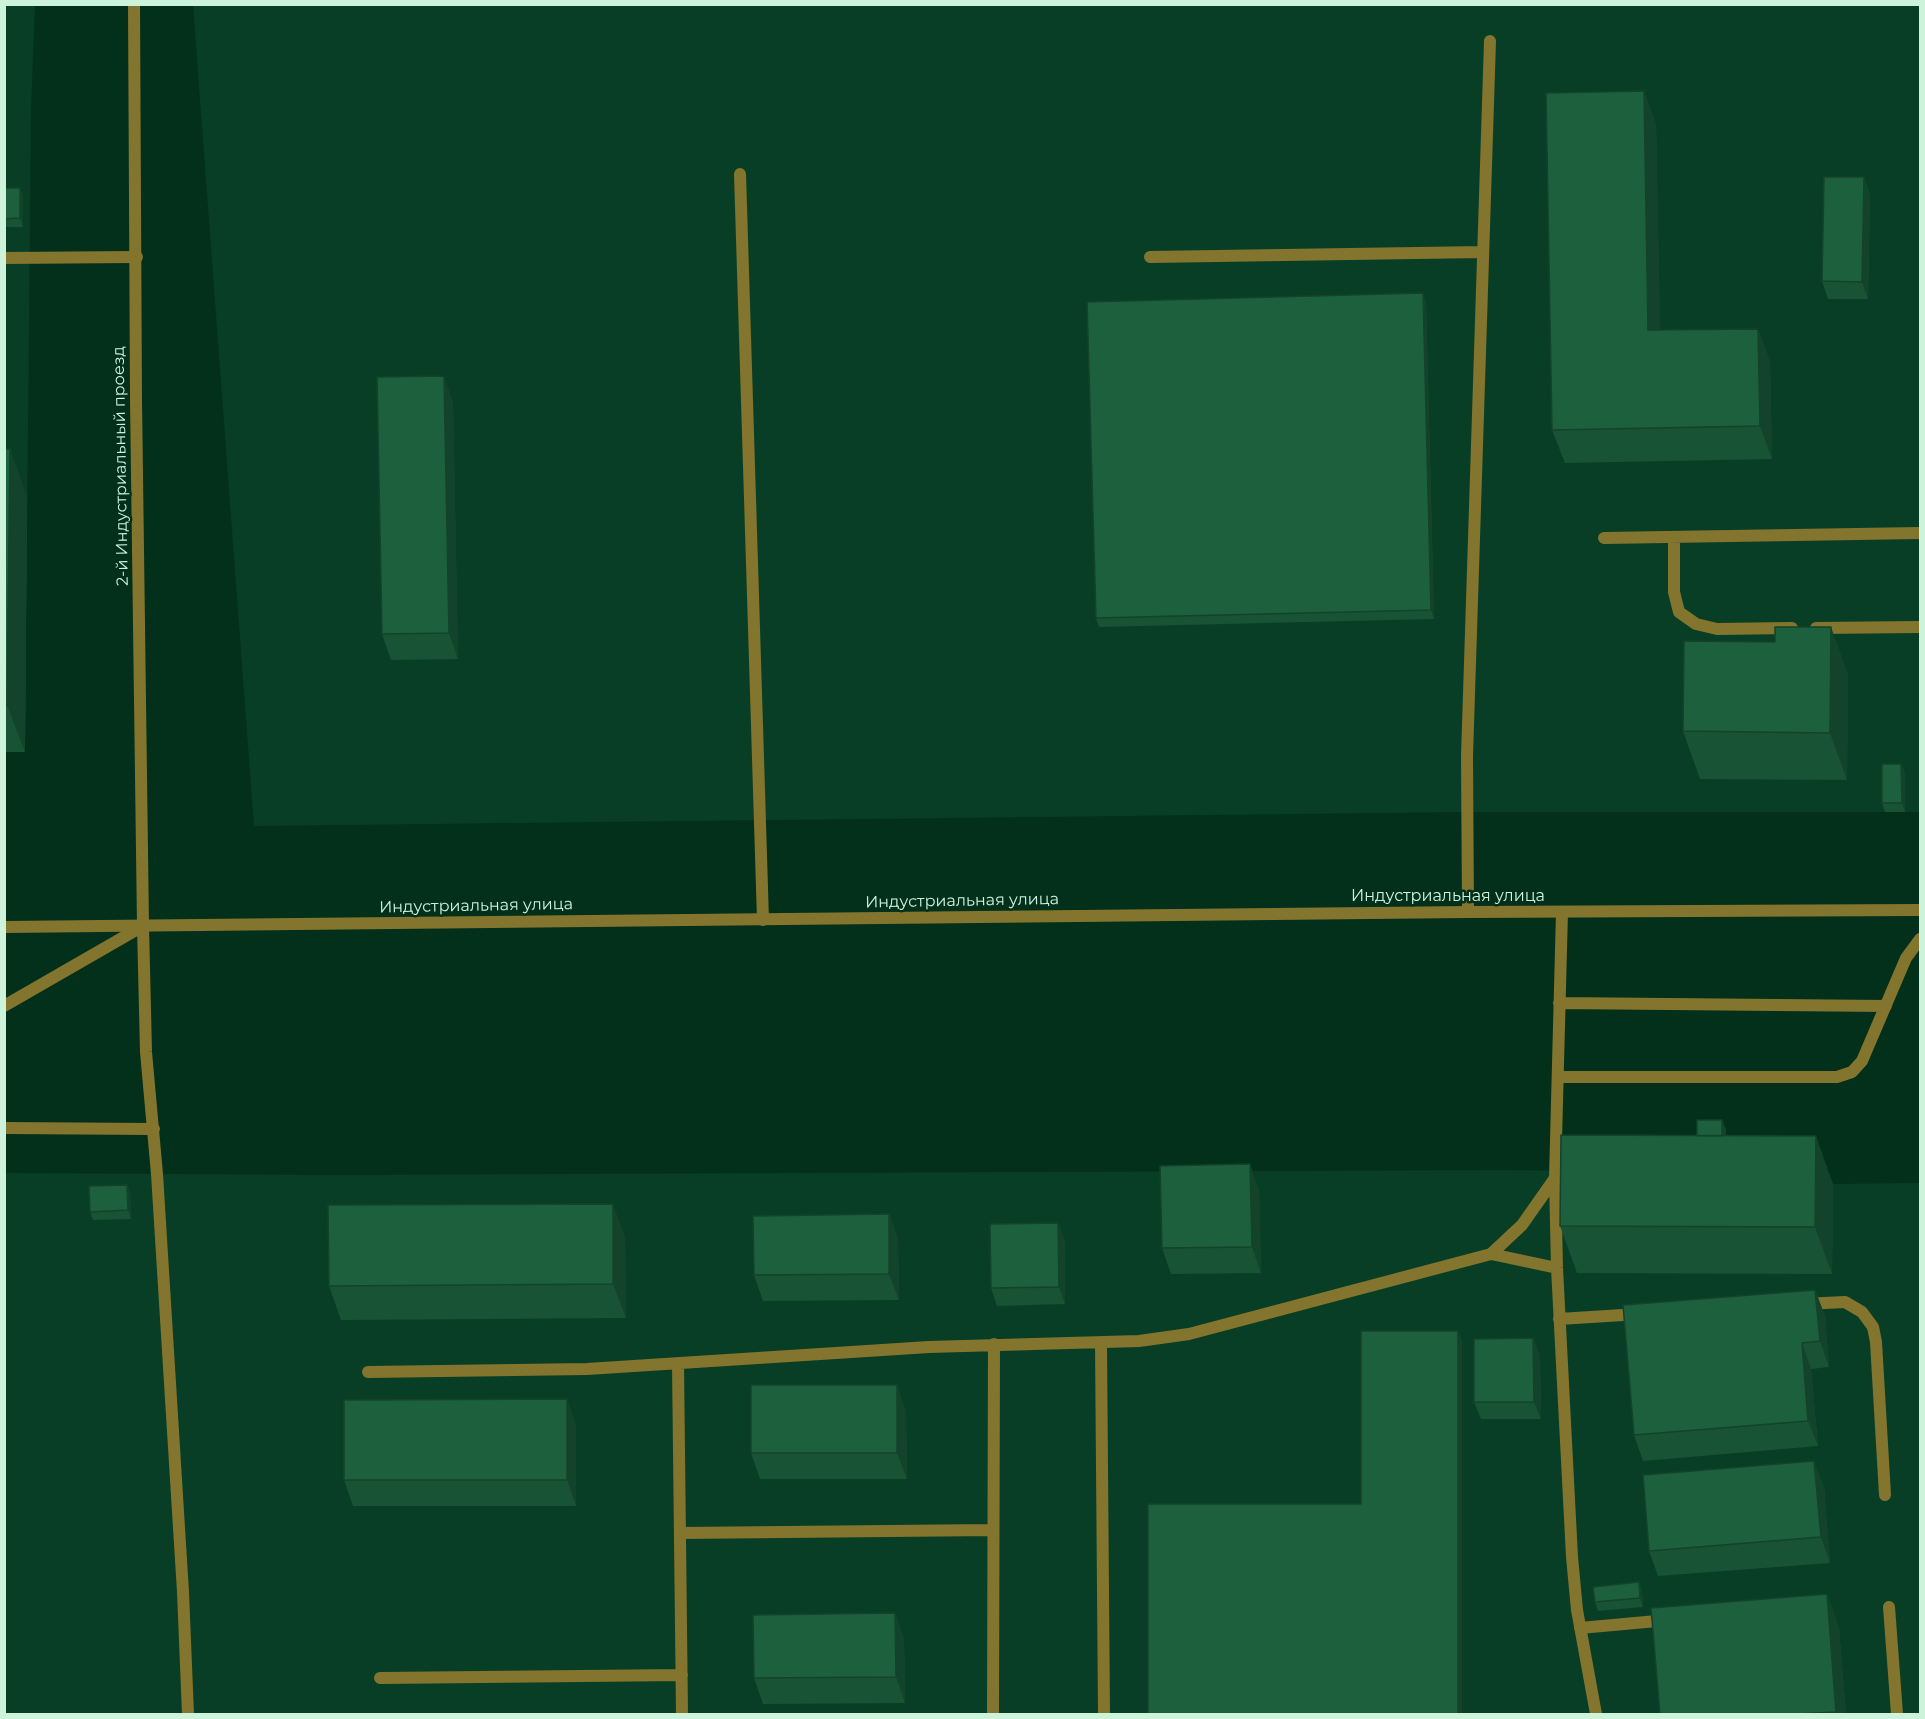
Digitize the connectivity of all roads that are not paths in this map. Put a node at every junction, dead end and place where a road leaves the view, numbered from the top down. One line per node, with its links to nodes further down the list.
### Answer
1 (134, 4): 5 (street, 2-й Индустриальный проезд)
2 (1490, 41): 4 (street)
3 (740, 174): 15 (street)
4 (1483, 252): 6 (street); 13 (street)
5 (136, 257): 7 (street); 16 (street, 2-й Индустриальный проезд)
6 (1150, 257)
7 (4, 258)
8 (1920, 533): 9 (street)
9 (1674, 537): 10 (street); 11 (street)
10 (1604, 538)
11 (1920, 627)
12 (1920, 910): 14 (street, Индустриальная улица)
13 (1468, 912): 14 (street, Индустриальная улица); 15 (street, Индустриальная улица)
14 (1562, 912): 19 (street)
15 (763, 920): 16 (street, Индустриальная улица)
16 (143, 926): 17 (street, Индустриальная улица); 20 (street); 24 (street, 2-й Индустриальный проезд)
17 (4, 927)
18 (1920, 939): 21 (street)
19 (1559, 1003): 21 (street); 22 (street)
20 (4, 1006)
21 (1886, 1006): 22 (street)
22 (1558, 1077): 25 (street)
23 (4, 1128): 24 (street)
24 (154, 1129): 43 (street, 2-й Индустриальный проезд)
25 (1556, 1178): 26 (street); 27 (street)
26 (1491, 1254): 27 (street); 31 (street)
27 (1557, 1268): 30 (street)
28 (1786, 1305): 35 (street)
29 (1655, 1313): 30 (street)
30 (1559, 1319): 40 (street)
31 (1101, 1343): 32 (street); 46 (street)
32 (994, 1344): 33 (street); 36 (street)
33 (678, 1364): 34 (street); 37 (street)
34 (368, 1372)
35 (1885, 1495)
36 (993, 1530): 37 (street); 45 (street)
37 (680, 1533): 41 (street)
38 (1889, 1607): 48 (street)
39 (1686, 1619): 40 (street)
40 (1580, 1628): 47 (street)
41 (682, 1675): 42 (street); 44 (street)
42 (380, 1678)
43 (188, 1714)
44 (682, 1714)
45 (993, 1714)
46 (1104, 1714)
47 (1596, 1714)
48 (1896, 1714)

